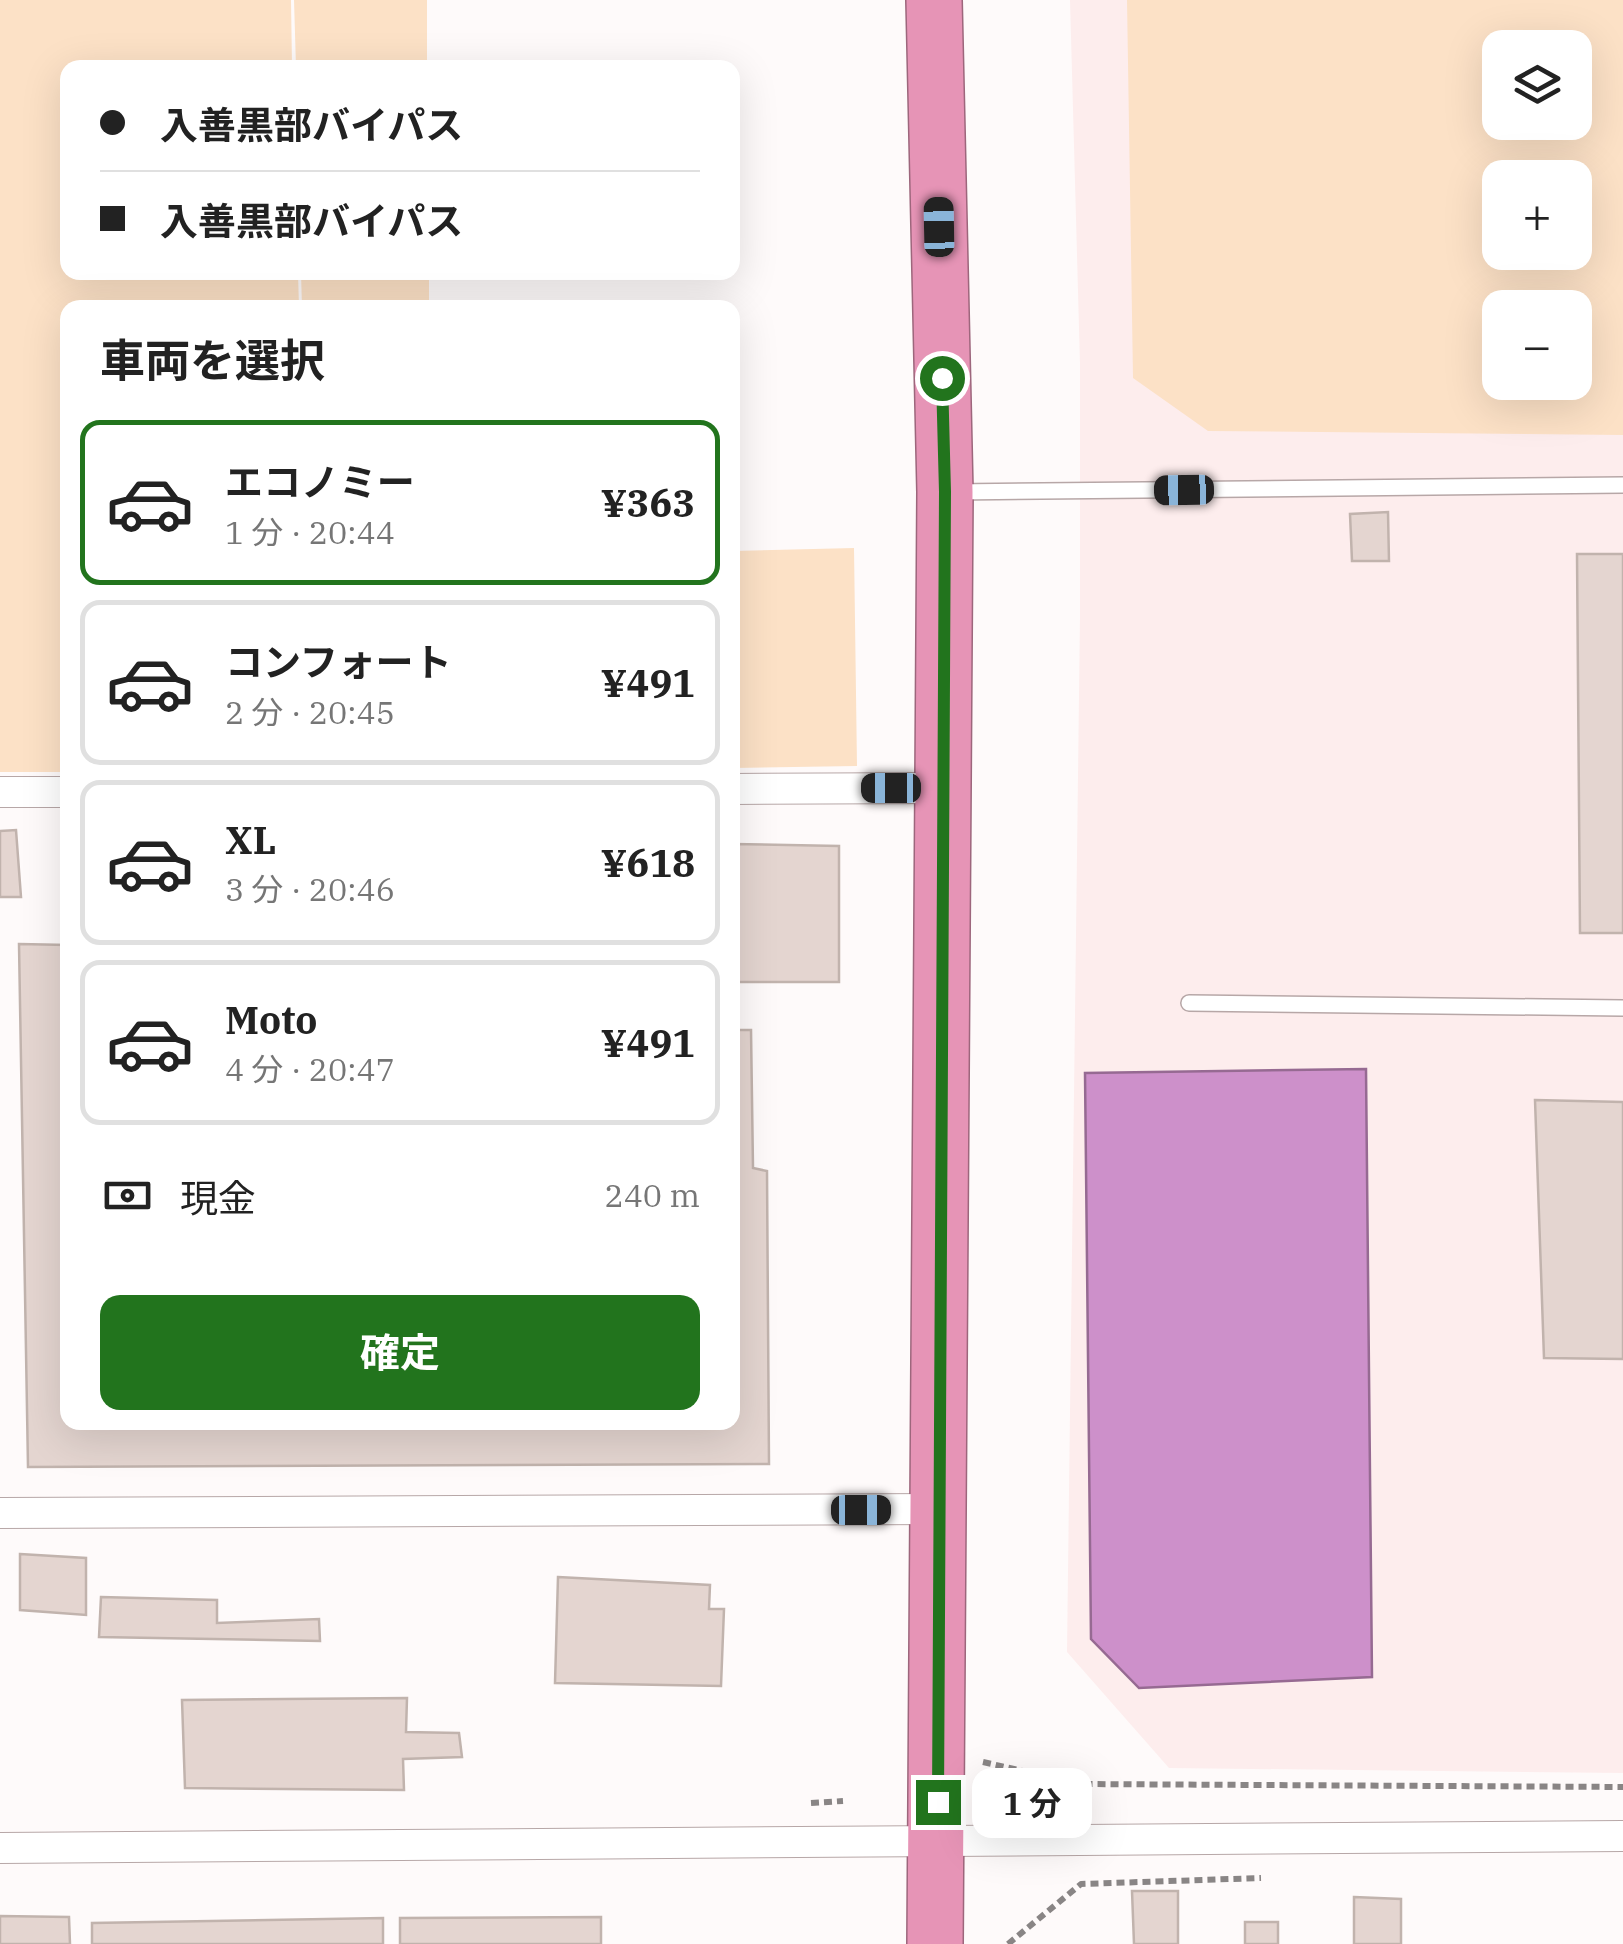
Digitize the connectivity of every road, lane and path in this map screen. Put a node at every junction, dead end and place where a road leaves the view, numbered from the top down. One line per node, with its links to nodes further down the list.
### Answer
1 (934, 0): 3 (highway)
2 (1623, 486): 3 (lane)
3 (945, 492): 4 (highway)
4 (942, 788): 5 (street); 10 (highway)
5 (740, 789)
6 (0, 792): 7 (street)
7 (60, 792)
8 (1189, 1003): 9 (lane)
9 (1623, 1008)
10 (940, 1509): 11 (street); 12 (highway)
11 (0, 1514)
12 (938, 1762): 13 (path); 15 (highway)
13 (1623, 1787)
14 (1623, 1836): 15 (street)
15 (937, 1841): 16 (street); 18 (highway)
16 (0, 1848)
17 (1268, 1878): 19 (path)
18 (935, 1944)
19 (1008, 1944)

